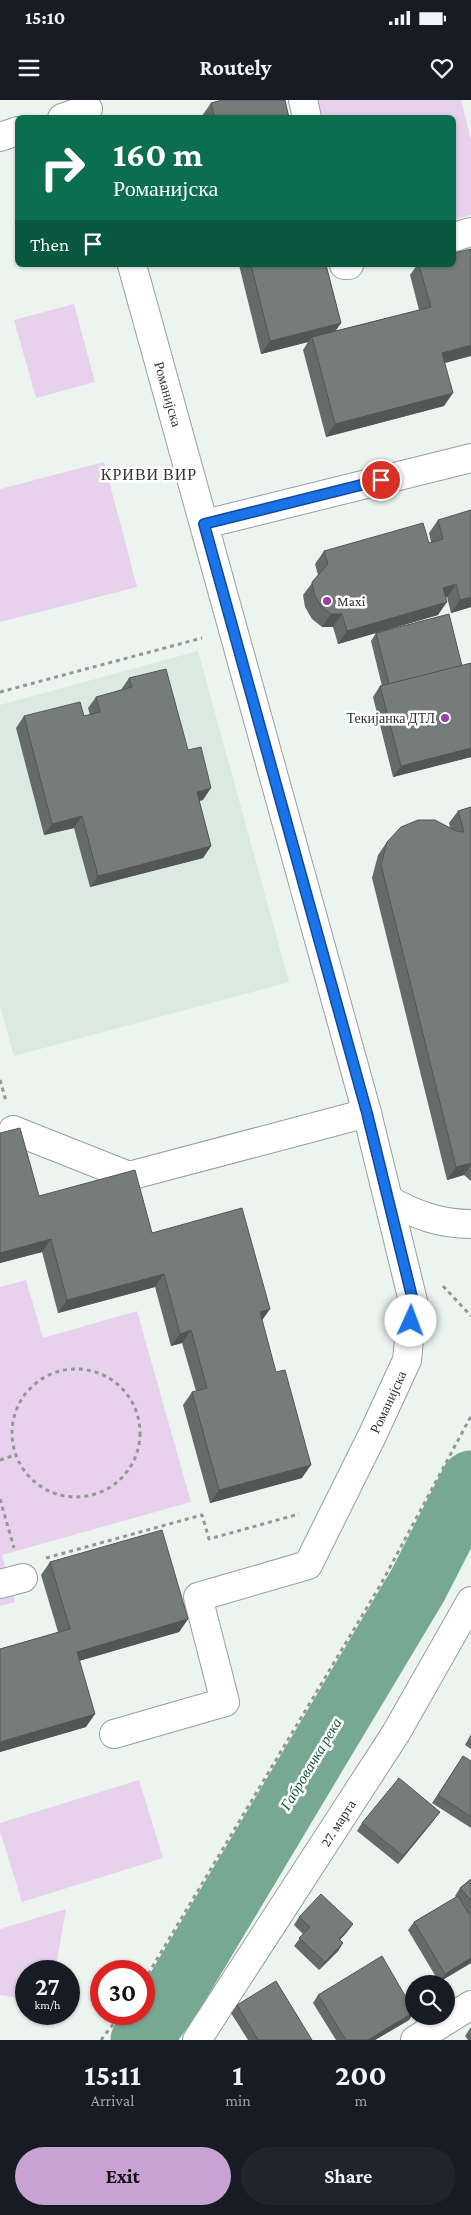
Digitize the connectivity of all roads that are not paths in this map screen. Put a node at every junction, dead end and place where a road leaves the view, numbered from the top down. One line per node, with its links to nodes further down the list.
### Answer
1 (303, 100): 4 (street)
2 (88, 109): 3 (street)
3 (71, 115)
4 (306, 115)
5 (15, 132): 6 (street)
6 (0, 137)
7 (471, 232): 8 (street)
8 (456, 236)
9 (133, 267): 11 (street, Романијска)
10 (471, 458): 11 (street)
11 (204, 524): 12 (street, Романијска)
12 (367, 1113): 13 (street); 14 (street, Романијска)
13 (13, 1130)
14 (389, 1200): 15 (street); 17 (street, Романијска)
15 (471, 1224)
16 (471, 1601): 19 (street, 27. марта)
17 (114, 1734)
18 (471, 2006): 20 (street)
19 (197, 2040)
20 (415, 2040)

